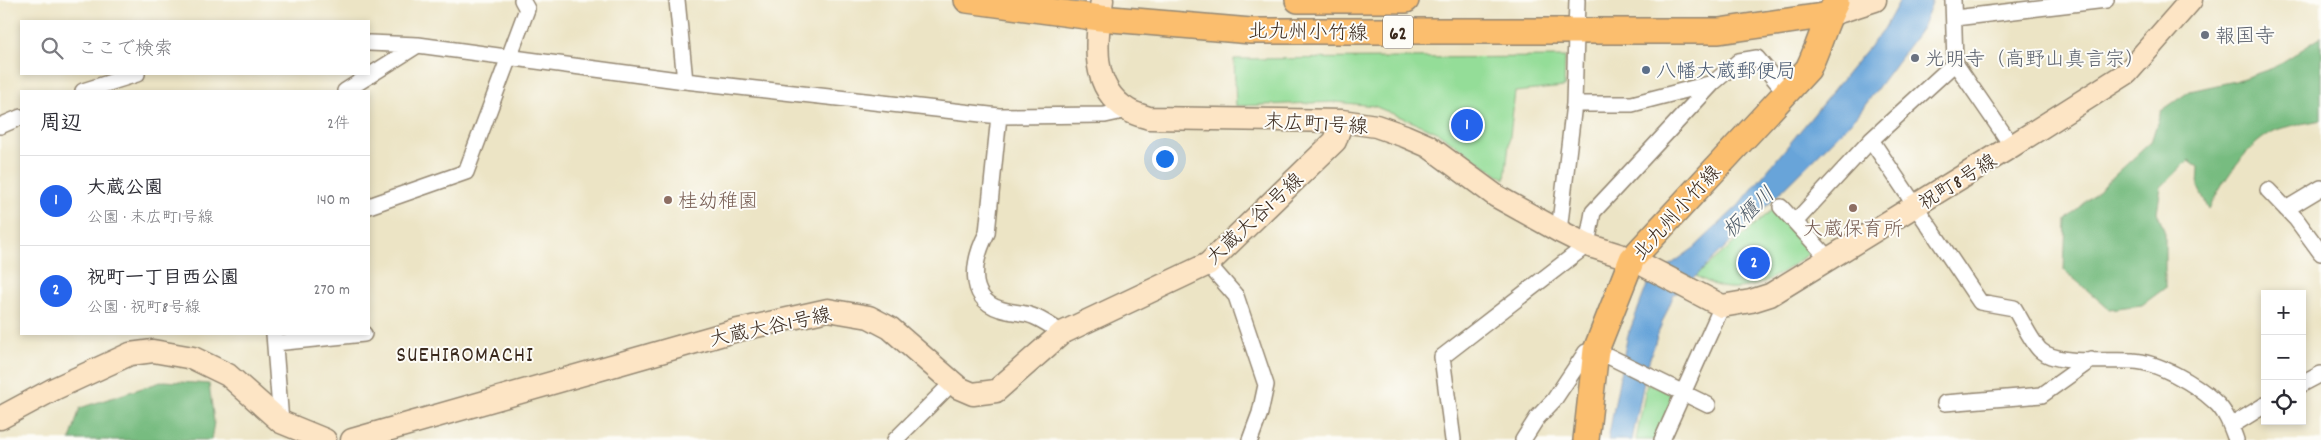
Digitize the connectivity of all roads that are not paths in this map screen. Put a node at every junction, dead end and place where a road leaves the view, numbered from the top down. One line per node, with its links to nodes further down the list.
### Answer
1 (522, 0): 17 (street)
2 (677, 0): 20 (street)
3 (967, 0): 12 (main road, 北九州小竹線 / 62)
4 (1298, 0): 5 (main road, 北九州小竹線 / 62)
5 (1406, 0)
6 (1577, 0): 14 (street)
7 (1875, 0): 11 (street)
8 (1953, 0): 13 (street)
9 (2106, 0): 13 (street)
10 (2191, 0): 32 (street, 祝町8号線)
11 (1833, 8): 14 (main road, 北九州小竹線 / 62); 24 (main road, 北九州小竹線)
12 (1101, 9): 14 (main road, 北九州小竹線 / 62); 26 (street, 末広町1号線)
13 (1955, 18): 18 (street)
14 (1576, 32): 25 (street)
15 (370, 43): 16 (street)
16 (418, 46): 17 (street); 23 (street)
17 (510, 56): 20 (street); 35 (street)
18 (1955, 63): 31 (street); 32 (street)
19 (134, 75): 22 (street)
20 (685, 81): 27 (street)
21 (1713, 83): 24 (street); 25 (street); 41 (street)
22 (86, 90)
23 (347, 90)
24 (1786, 93): 45 (main road, 北九州小竹線)
25 (1574, 104): 40 (street)
26 (1128, 110): 27 (street); 29 (street, 末広町1号線)
27 (999, 116): 47 (street)
28 (20, 117): 30 (street)
29 (1342, 121): 40 (street, 末広町1号線); 44 (street, 大蔵大谷1号線)
30 (0, 126)
31 (1871, 140): 36 (street); 39 (street)
32 (2012, 146): 36 (street, 祝町8号線)
33 (2321, 188): 38 (street)
34 (2268, 190): 38 (street)
35 (370, 206)
36 (1916, 206): 43 (street, 祝町8号線); 51 (street)
37 (1781, 207): 39 (street)
38 (2286, 209): 42 (street)
39 (1795, 222): 43 (street)
40 (1559, 231): 41 (street, 末広町1号線)
41 (1587, 245): 45 (street, 末広町1号線); 66 (street)
42 (2321, 253)
43 (1828, 258): 46 (street, 祝町8号線)
44 (1208, 264): 47 (street, 大蔵大谷1号線); 65 (street)
45 (1641, 264): 46 (street, 末広町1号線); 50 (main road, 北九州小竹線)
46 (1722, 306): 55 (street)
47 (1062, 332): 54 (street, 大蔵大谷1号線)
48 (342, 335): 49 (street)
49 (274, 338): 60 (street)
50 (1604, 354): 55 (street); 67 (street); 68 (main road, 北九州小竹線)
51 (2091, 360): 56 (street); 61 (street)
52 (2321, 374): 53 (street)
53 (2306, 382)
54 (952, 384): 63 (street, 大蔵大谷1号線); 64 (street)
55 (1684, 392): 57 (street); 69 (street)
56 (1945, 403)
57 (1708, 405)
58 (2261, 409): 61 (street)
59 (0, 418): 60 (street)
60 (280, 422): 62 (street)
61 (2234, 433)
62 (325, 440)
63 (352, 440)
64 (895, 440)
65 (1250, 440)
66 (1453, 440)
67 (1523, 440)
68 (1586, 440)
69 (1662, 440)

